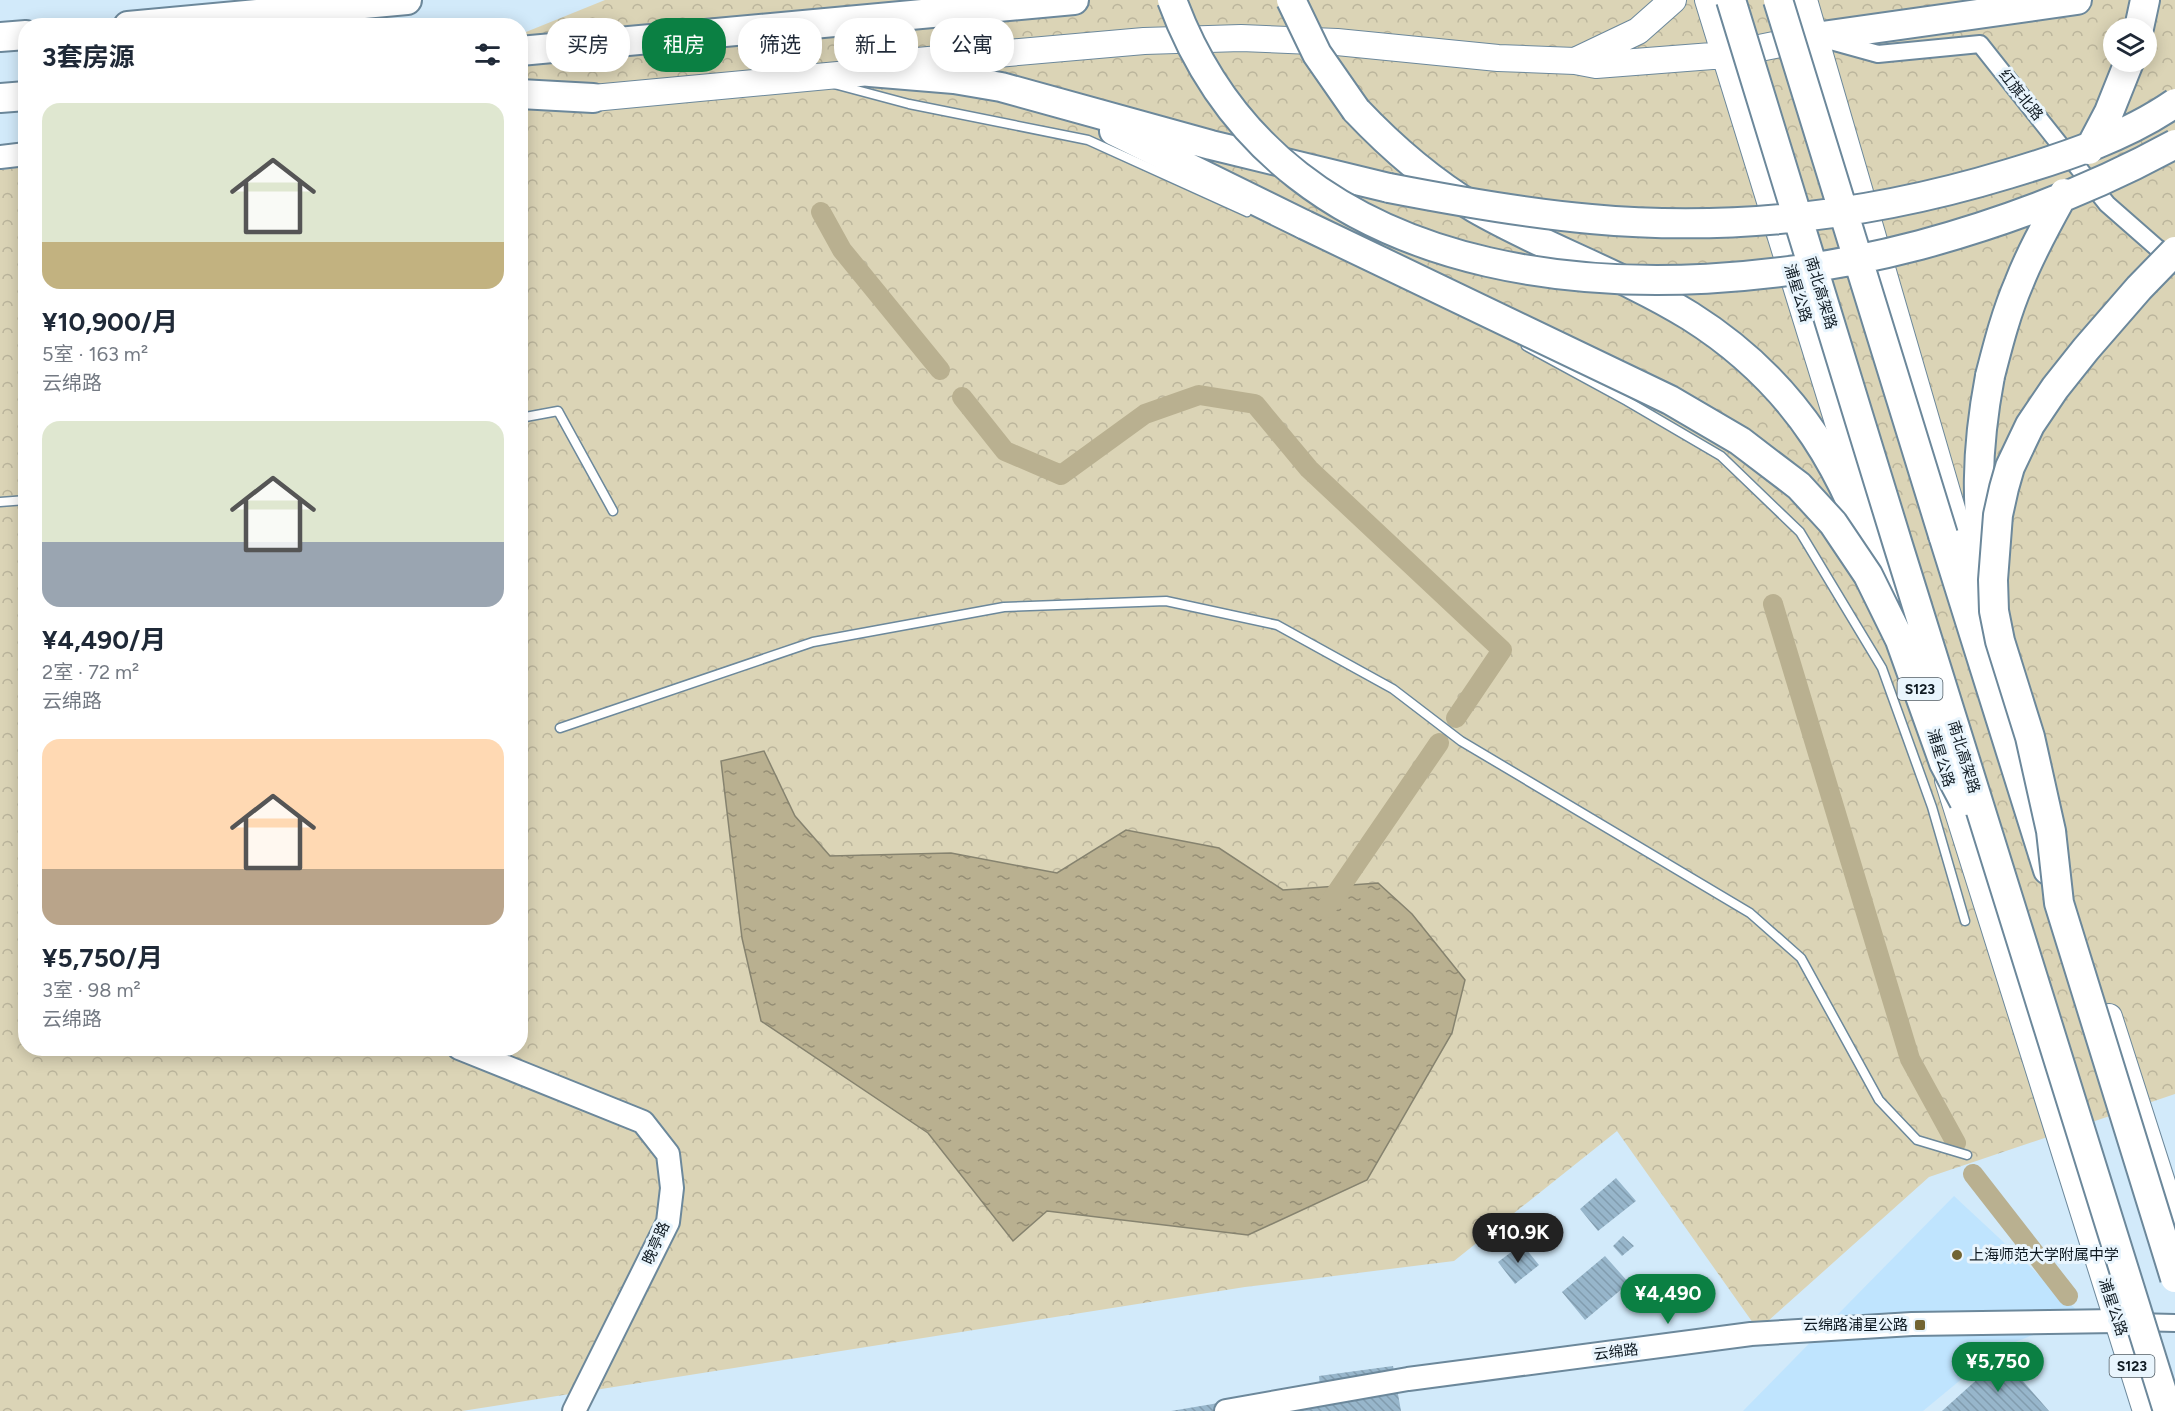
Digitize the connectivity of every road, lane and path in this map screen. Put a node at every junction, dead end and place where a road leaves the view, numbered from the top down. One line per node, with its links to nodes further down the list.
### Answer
1 (399, 0): 2 (highway); 13 (highway)
2 (407, 0)
3 (1074, 0): 18 (highway)
4 (1172, 0): 32 (highway, bridge)
5 (1291, 0): 44 (highway, bridge)
6 (1672, 0): 21 (main road)
7 (1708, 0): 19 (main road, 浦星公路 / S123)
8 (1731, 0): 46 (highway, 南北高架路, bridge)
9 (1778, 0): 47 (highway, bridge)
10 (1804, 0): 17 (main road)
11 (2077, 0): 17 (highway)
12 (2145, 0): 14 (highway)
13 (212, 18)
14 (2141, 18)
15 (18, 36): 16 (highway)
16 (0, 37)
17 (1815, 37): 19 (main road); 37 (street, 红旗北路); 51 (main road)
18 (528, 50)
19 (1725, 55): 21 (main road); 53 (main road, 浦星公路 / S123)
20 (918, 61): 21 (main road)
21 (1575, 61)
22 (870, 72): 24 (main road); 31 (highway)
23 (2125, 72): 43 (highway, bridge)
24 (809, 78): 28 (main road); 35 (lane)
25 (528, 94): 28 (highway)
26 (18, 97): 27 (highway)
27 (0, 98)
28 (593, 98): 30 (street)
29 (2175, 104): 31 (highway, bridge)
30 (528, 107)
31 (1090, 110): 44 (highway, bridge)
32 (2175, 144)
33 (18, 155): 34 (street)
34 (0, 157)
35 (1252, 214)
36 (2175, 251): 43 (highway, bridge)
37 (2175, 269)
38 (1520, 344): 48 (lane)
39 (528, 417): 42 (lane)
40 (18, 501): 41 (lane)
41 (0, 502)
42 (613, 511)
43 (1994, 611): 47 (highway, bridge)
44 (1900, 640): 46 (highway, bridge)
45 (560, 728): 50 (lane)
46 (1998, 866): 59 (highway, 南北高架路, bridge)
47 (2059, 903): 52 (highway, bridge)
48 (1965, 921)
49 (479, 1056): 56 (street, 晚亭路)
50 (1967, 1155)
51 (2175, 1223)
52 (2175, 1278)
53 (2117, 1321): 54 (street); 55 (street, 云绵路); 58 (main road, 浦星公路 / S123)
54 (2175, 1323)
55 (1319, 1403): 57 (street, 云绵路)
56 (574, 1411)
57 (1226, 1411)
58 (2146, 1411)
59 (2168, 1411)

